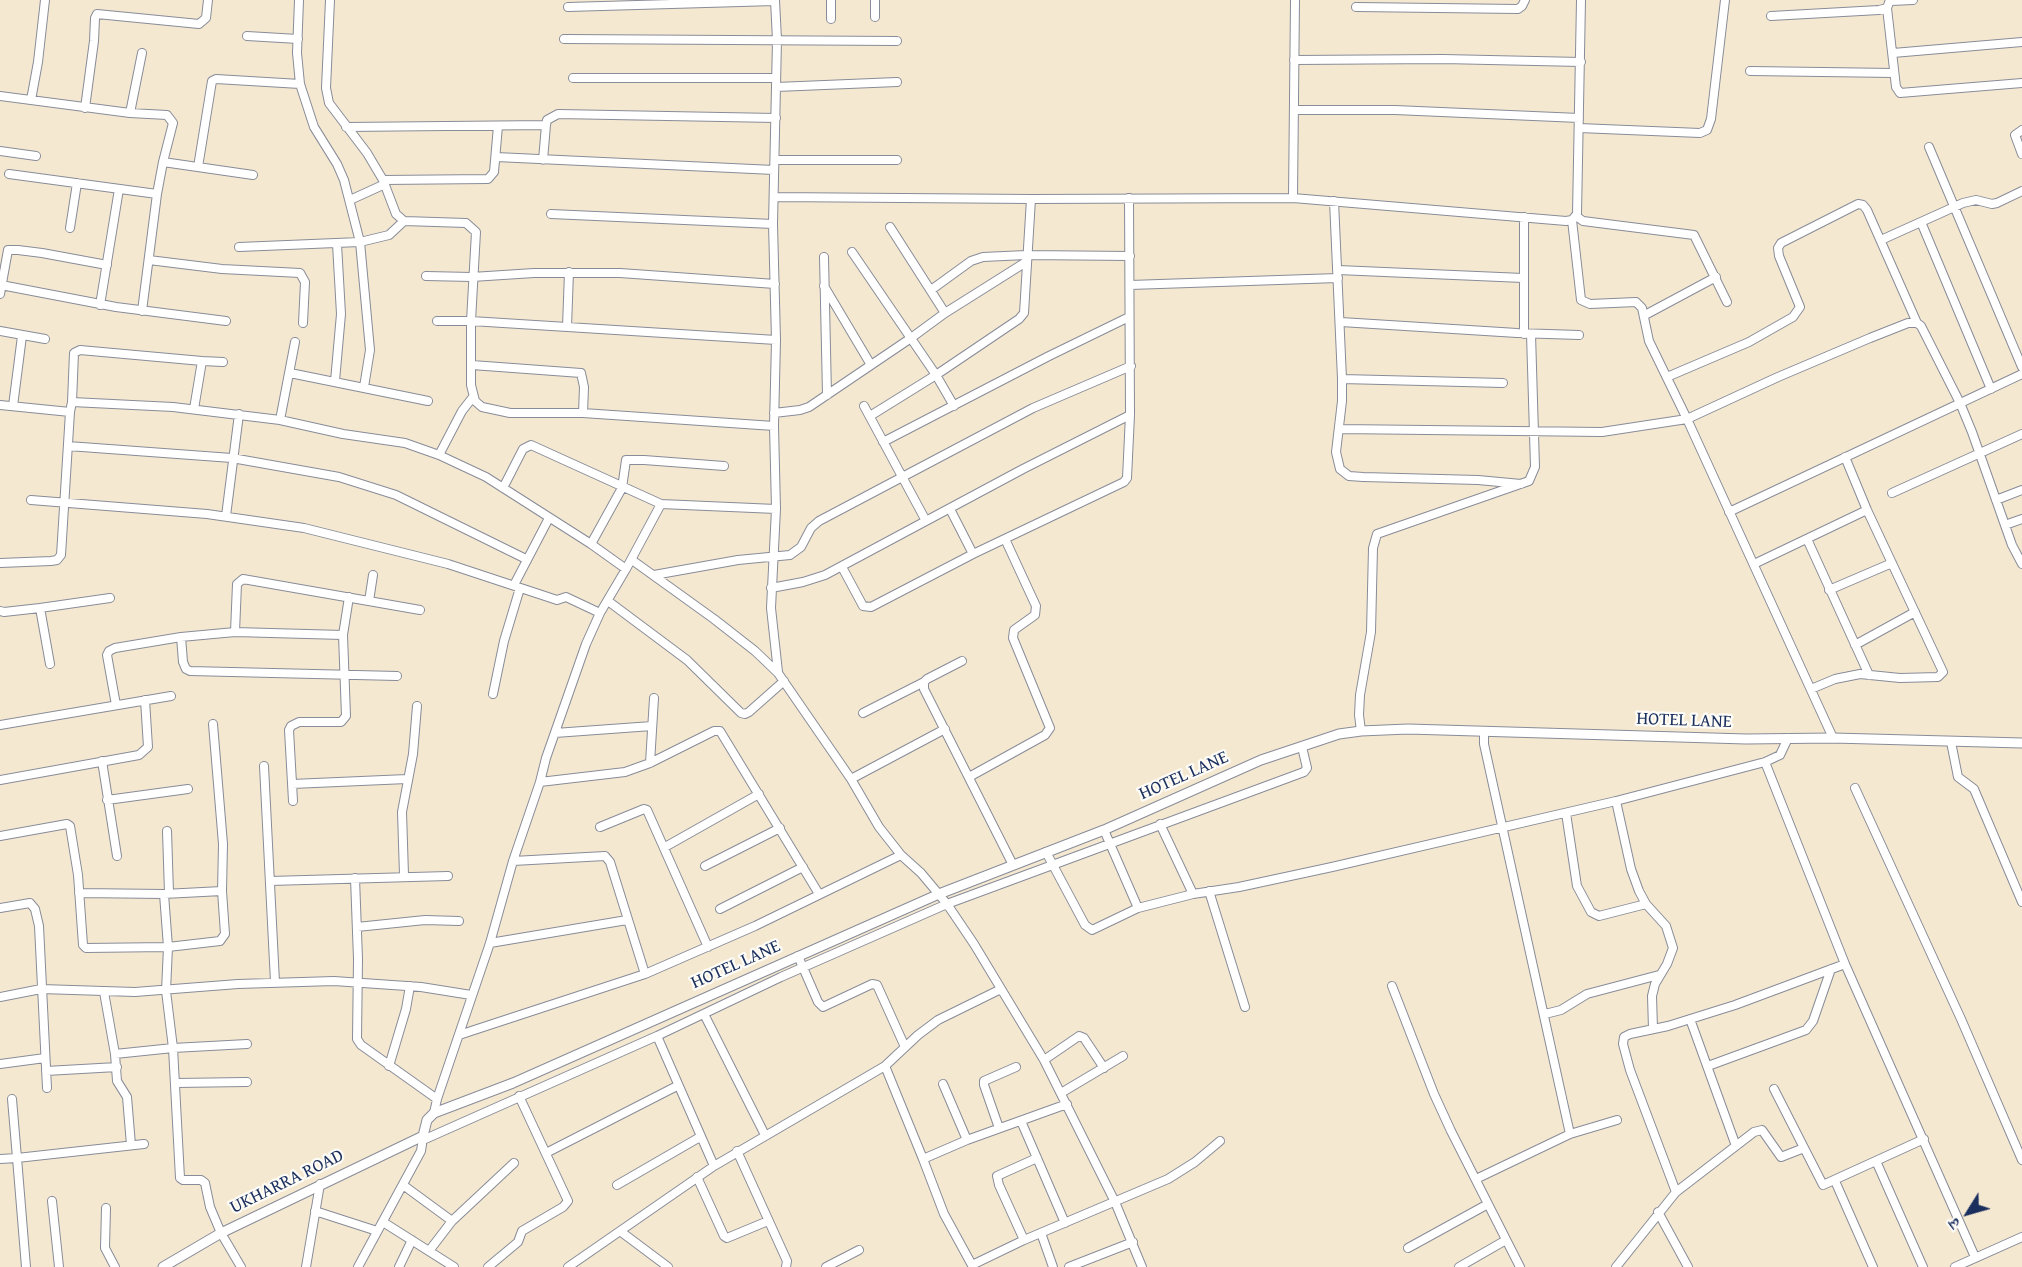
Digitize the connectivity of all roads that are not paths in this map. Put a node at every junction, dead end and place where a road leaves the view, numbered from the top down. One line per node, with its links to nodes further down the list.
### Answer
1 (45, 0): 37 (street)
2 (208, 0): 38 (street)
3 (299, 0): 20 (street)
4 (330, 0): 45 (street)
5 (776, 0): 14 (street); 22 (street)
6 (831, 0): 18 (street)
7 (875, 0): 17 (street)
8 (1295, 0): 27 (street)
9 (1525, 0): 15 (street)
10 (1581, 0): 28 (street)
11 (1725, 0): 46 (street)
12 (1913, 0): 13 (street)
13 (1889, 3): 16 (street); 26 (street)
14 (568, 7)
15 (1356, 7)
16 (1771, 16)
17 (875, 17)
18 (831, 19)
19 (247, 36): 20 (street)
20 (298, 39): 35 (street)
21 (564, 39): 22 (street)
22 (777, 40): 23 (street); 33 (street)
23 (897, 41)
24 (2022, 42): 26 (street)
25 (142, 53): 40 (street)
26 (1893, 53): 30 (street)
27 (1294, 60): 28 (street); 39 (street)
28 (1581, 62): 42 (street)
29 (1750, 71): 30 (street)
30 (1894, 73): 34 (street)
31 (573, 78): 33 (street)
32 (897, 82): 33 (street)
33 (776, 83): 41 (street)
34 (2022, 83)
35 (300, 84): 57 (street); 70 (street)
36 (0, 96): 37 (street)
37 (32, 100): 38 (street)
38 (85, 108): 40 (street)
39 (1294, 110): 42 (street); 68 (street)
40 (130, 113): 56 (street)
41 (776, 118): 43 (street); 54 (street)
42 (1579, 118): 46 (street)
43 (546, 125): 44 (street); 53 (street)
44 (498, 126): 45 (street); 52 (street)
45 (346, 127): 61 (street)
46 (1579, 128): 75 (street)
47 (2022, 130): 50 (street)
48 (1929, 147): 72 (street)
49 (0, 151): 51 (street)
50 (2022, 154)
51 (36, 156)
52 (496, 157): 53 (street); 61 (street)
53 (543, 159): 58 (street)
54 (775, 160): 55 (street); 58 (street)
55 (897, 160)
56 (163, 162): 57 (street); 65 (street)
57 (198, 168): 60 (street)
58 (774, 170): 66 (street)
59 (9, 174): 62 (street)
60 (253, 175)
61 (384, 182): 70 (street); 76 (street)
62 (77, 183): 63 (street); 80 (street)
63 (119, 189): 65 (street); 90 (street)
64 (2022, 191): 72 (street)
65 (157, 194): 89 (street)
66 (774, 197): 69 (street); 78 (street)
67 (1129, 198): 68 (street); 69 (street); 86 (street)
68 (1293, 198): 71 (street)
69 (1030, 199): 88 (street)
70 (350, 200): 82 (street)
71 (1334, 201): 74 (street); 92 (street)
72 (1953, 208): 77 (street); 128 (street)
73 (551, 214): 78 (street)
74 (1524, 217): 75 (street); 96 (street)
75 (1574, 218): 95 (street); 106 (street)
76 (404, 221): 82 (street); 94 (street)
77 (1921, 222): 81 (street); 137 (street)
78 (773, 224): 97 (street)
79 (890, 227): 101 (street)
80 (70, 228)
81 (1881, 240): 113 (street); 132 (street)
82 (360, 242): 83 (street); 136 (street)
83 (337, 244): 84 (street); 134 (street)
84 (239, 248)
85 (852, 252): 120 (street)
86 (1130, 256): 88 (street); 98 (street)
87 (824, 257): 99 (street)
88 (1026, 258): 101 (street); 105 (street); 130 (street)
89 (149, 260): 104 (street); 112 (street)
90 (107, 265): 100 (street); 103 (street)
91 (569, 272): 94 (street); 97 (street); 114 (street)
92 (1338, 274): 96 (street); 98 (street); 111 (street)
93 (426, 276): 94 (street)
94 (472, 277): 110 (street)
95 (1716, 277): 102 (street); 106 (street)
96 (1524, 278): 116 (street)
97 (775, 284): 121 (street)
98 (1130, 285): 107 (street)
99 (824, 286): 126 (street); 138 (street)
100 (1, 289): 103 (street)
101 (931, 290): 105 (street)
102 (1727, 302)
103 (100, 304): 104 (street)
104 (142, 311): 108 (street)
105 (945, 313): 120 (street)
106 (1645, 315): 132 (street)
107 (1129, 317): 127 (street); 146 (street)
108 (226, 321)
109 (436, 321): 110 (street)
110 (471, 321): 114 (street); 125 (street)
111 (1341, 322): 116 (street); 133 (street)
112 (303, 323)
113 (1917, 323): 142 (street); 154 (street)
114 (567, 327): 121 (street)
115 (0, 331): 118 (street)
116 (1527, 334): 117 (street); 158 (street)
117 (1579, 335)
118 (22, 336): 119 (street); 144 (street)
119 (45, 339)
120 (911, 339): 126 (street); 130 (street)
121 (776, 340): 150 (street)
122 (295, 342): 129 (street)
123 (202, 361): 124 (street); 141 (street); 147 (street)
124 (223, 362)
125 (472, 365): 139 (street); 149 (street)
126 (872, 365): 138 (street)
127 (1131, 366): 152 (street); 167 (street)
128 (2022, 368)
129 (290, 372): 134 (street); 155 (street)
130 (936, 375): 146 (street); 153 (street)
131 (2022, 375): 137 (street)
132 (1667, 378): 154 (street)
133 (1342, 379): 135 (street); 157 (street)
134 (334, 381): 136 (street)
135 (1503, 383)
136 (364, 387): 140 (street)
137 (1991, 389): 142 (street)
138 (826, 395): 150 (street)
139 (473, 398): 149 (street); 163 (street)
140 (428, 401)
141 (72, 402): 147 (street); 148 (street)
142 (1960, 403): 162 (street); 164 (street)
143 (0, 405): 144 (street)
144 (13, 406): 148 (street)
145 (864, 406): 153 (street)
146 (954, 406): 160 (street)
147 (194, 409): 151 (street)
148 (70, 412): 161 (street)
149 (583, 413): 156 (street)
150 (774, 413): 156 (street)
151 (239, 414): 155 (street); 165 (street)
152 (1130, 415): 178 (street); 186 (street)
153 (870, 416): 160 (street)
154 (1687, 419): 158 (street); 180 (street)
155 (280, 420): 163 (street)
156 (774, 426): 177 (street)
157 (1339, 429): 158 (street); 168 (street)
158 (1535, 431): 168 (street)
159 (2022, 434): 162 (street)
160 (883, 442): 167 (street)
161 (68, 446): 165 (street); 175 (street)
162 (1980, 453): 172 (street); 174 (street)
163 (439, 455): 169 (street)
164 (1845, 457): 179 (street); 180 (street)
165 (232, 458): 181 (street); 192 (street)
166 (723, 466): 170 (street)
167 (903, 477): 184 (street); 191 (street)
168 (1523, 484): 238 (street)
169 (503, 488): 170 (street); 182 (street)
170 (622, 488): 176 (street); 188 (street)
171 (2022, 490): 174 (street)
172 (1892, 493)
173 (31, 500): 175 (street)
174 (1996, 500): 185 (street)
175 (65, 503): 181 (street); 194 (street)
176 (660, 504): 177 (street); 193 (street)
177 (776, 509): 191 (street)
178 (950, 509): 184 (street); 190 (street)
179 (1867, 510): 187 (street); 195 (street)
180 (1729, 512): 196 (street)
181 (226, 516): 202 (street)
182 (549, 518): 188 (street); 192 (street)
183 (2022, 519): 185 (street)
184 (926, 521): 198 (street)
185 (2005, 525): 189 (street)
186 (1005, 539): 190 (street); 250 (street)
187 (1807, 539): 196 (street); 204 (street)
188 (591, 544): 199 (street)
189 (2019, 553): 197 (street)
190 (973, 554): 198 (street)
191 (775, 557): 201 (street); 203 (street)
192 (526, 559): 202 (street)
193 (632, 560): 199 (street); 201 (street)
194 (0, 563)
195 (1892, 563): 204 (street); 212 (street)
196 (1754, 564): 226 (street)
197 (2022, 564)
198 (842, 567): 203 (street)
199 (626, 569): 208 (street)
200 (373, 575): 207 (street)
201 (654, 575): 220 (street)
202 (517, 586): 213 (street); 227 (street)
203 (771, 588): 220 (street)
204 (1830, 590): 217 (street)
205 (348, 597): 207 (street); 214 (street); 215 (street)
206 (110, 598): 209 (street)
207 (369, 601): 210 (street)
208 (608, 601): 213 (street); 224 (street)
209 (40, 608): 211 (street); 219 (street)
210 (420, 610)
211 (0, 611)
212 (1915, 612): 217 (street); 222 (street)
213 (600, 614): 239 (street)
214 (235, 632): 215 (street); 216 (street)
215 (343, 635): 221 (street)
216 (181, 637): 221 (street); 231 (street)
217 (1855, 645): 222 (street)
218 (962, 661): 225 (street)
219 (50, 664)
220 (778, 673): 224 (street)
221 (345, 674): 223 (street); 255 (street)
222 (1869, 675): 226 (street)
223 (397, 676)
224 (784, 681): 252 (street)
225 (924, 682): 233 (street); 237 (street)
226 (1811, 689): 241 (street)
227 (492, 694)
228 (171, 696): 230 (street)
229 (654, 698): 236 (street)
230 (145, 700): 231 (street); 246 (street)
231 (116, 705): 234 (street)
232 (417, 706): 251 (street)
233 (863, 713)
234 (0, 724)
235 (213, 724): 282 (street)
236 (652, 726): 239 (street); 248 (street)
237 (945, 729): 250 (street); 252 (street)
238 (1361, 731): 240 (street, HOTEL LANE); 245 (street, HOTEL LANE)
239 (555, 733): 254 (street)
240 (1484, 738): 244 (street, HOTEL LANE); 266 (street)
241 (1833, 738): 242 (street, HOTEL LANE); 244 (street, HOTEL LANE)
242 (1951, 742): 243 (street, HOTEL LANE); 289 (street)
243 (2022, 743)
244 (1786, 744): 247 (street)
245 (1304, 754): 263 (street); 269 (street, HOTEL LANE)
246 (102, 761): 253 (street); 259 (street)
247 (1765, 762): 261 (street); 301 (street)
248 (650, 763): 254 (street); 258 (street)
249 (264, 766): 281 (street)
250 (969, 777): 275 (street)
251 (407, 779): 255 (street); 278 (street)
252 (851, 779): 271 (street)
253 (0, 780)
254 (540, 782): 274 (street)
255 (292, 784): 260 (street)
256 (1855, 788): 369 (street)
257 (188, 789): 259 (street)
258 (759, 794): 265 (street); 270 (street)
259 (107, 800): 272 (street)
260 (293, 801)
261 (1616, 801): 262 (street); 290 (street)
262 (1566, 813): 266 (street); 290 (street)
263 (1160, 824): 269 (street); 287 (street)
264 (600, 827): 270 (street)
265 (780, 828): 276 (street); 277 (street)
266 (1503, 828): 283 (street); 317 (street)
267 (167, 831): 285 (street)
268 (0, 836): 284 (street)
269 (1107, 837): 273 (street, HOTEL LANE); 273 (street); 292 (street)
270 (665, 847): 299 (street)
271 (902, 855): 286 (street); 288 (street)
272 (117, 856)
273 (1050, 859): 275 (street, HOTEL LANE); 288 (street); 292 (street)
274 (513, 861): 294 (street); 297 (street)
275 (1013, 865): 288 (street, HOTEL LANE)
276 (705, 866)
277 (803, 867): 286 (street); 293 (street)
278 (404, 875): 279 (street); 280 (street)
279 (448, 876)
280 (355, 878): 281 (street); 296 (street)
281 (270, 881): 305 (street)
282 (222, 891): 285 (street); 298 (street)
283 (1209, 891): 287 (street); 315 (street)
284 (79, 893): 285 (street); 298 (street)
285 (167, 894): 298 (street)
286 (819, 894): 299 (street)
287 (1193, 894): 292 (street)
288 (943, 899): 300 (street, HOTEL LANE); 310 (street)
289 (2022, 902)
290 (1646, 904): 304 (street)
291 (0, 908): 309 (street)
292 (1138, 908)
293 (720, 909)
294 (627, 920): 297 (street); 303 (street)
295 (459, 921): 296 (street)
296 (357, 927): 306 (street)
297 (490, 943): 313 (street)
298 (168, 947): 311 (street)
299 (708, 947): 303 (street)
300 (801, 962): 316 (street); 323 (street); 348 (street, HOTEL LANE)
301 (1845, 964): 302 (street); 356 (street)
302 (1831, 969): 318 (street); 332 (street)
303 (645, 974): 320 (street)
304 (1659, 975): 317 (street); 319 (street)
305 (275, 982): 306 (street); 311 (street)
306 (357, 982): 307 (street); 330 (street)
307 (410, 986): 313 (street); 330 (street)
308 (1392, 986): 374 (street)
309 (41, 989): 312 (street); 314 (street); 327 (street)
310 (1000, 989): 323 (street); 328 (street)
311 (166, 991): 312 (street); 324 (street)
312 (104, 992): 325 (street)
313 (471, 996): 320 (street)
314 (0, 997)
315 (1245, 1007)
316 (704, 1014): 321 (street); 354 (street)
317 (1545, 1014): 353 (street)
318 (1690, 1019): 319 (street); 332 (street)
319 (1653, 1029): 379 (street)
320 (459, 1035): 346 (street)
321 (657, 1036): 340 (street); 344 (street)
322 (247, 1044): 324 (street)
323 (905, 1047): 331 (street)
324 (173, 1048): 325 (street); 338 (street)
325 (115, 1054): 333 (street)
326 (1124, 1056): 335 (street)
327 (45, 1058): 329 (street); 336 (street)
328 (1044, 1060): 335 (street); 343 (street)
329 (0, 1064)
330 (389, 1066): 346 (street)
331 (885, 1066): 354 (street); 367 (street)
332 (1708, 1066): 361 (street)
333 (117, 1067): 336 (street); 360 (street)
334 (1016, 1067): 351 (street)
335 (1104, 1068): 343 (street)
336 (46, 1071): 341 (street)
337 (247, 1082): 338 (street)
338 (175, 1083): 392 (street)
339 (943, 1084): 357 (street)
340 (677, 1086): 355 (street); 364 (street)
341 (47, 1088)
342 (1774, 1089): 362 (street)
343 (1061, 1093): 347 (street)
344 (519, 1096): 352 (street); 364 (street)
345 (12, 1099): 365 (street)
346 (437, 1099): 348 (street)
347 (1067, 1104): 350 (street); 381 (street)
348 (434, 1113): 352 (street)
349 (1617, 1120): 353 (street)
350 (1021, 1121): 351 (street); 366 (street)
351 (999, 1128): 357 (street)
352 (424, 1133): 376 (street, UKHARRA ROAD); 377 (street)
353 (1570, 1134): 374 (street)
354 (765, 1135): 363 (street)
355 (700, 1137): 372 (street); 378 (street)
356 (1924, 1139): 370 (street); 402 (street)
357 (967, 1140): 367 (street)
358 (1220, 1141): 381 (street)
359 (144, 1144): 360 (street)
360 (131, 1145): 365 (street)
361 (1736, 1146): 362 (street); 379 (street)
362 (1804, 1148): 375 (street)
363 (737, 1151): 372 (street); 387 (street)
364 (546, 1152): 414 (street)
365 (16, 1158): 368 (street); 405 (street)
366 (1037, 1158): 389 (street); 396 (street)
367 (923, 1159): 404 (street)
368 (0, 1160)
369 (2022, 1160)
370 (1876, 1161): 375 (street); 427 (street)
371 (514, 1163): 386 (street)
372 (714, 1166): 373 (street)
373 (697, 1177): 387 (street); 391 (street)
374 (1476, 1179): 382 (street)
375 (1835, 1181): 426 (street)
376 (320, 1184): 384 (street); 392 (street, UKHARRA ROAD)
377 (403, 1185): 386 (street); 388 (street)
378 (617, 1185)
379 (1676, 1192): 385 (street)
380 (52, 1201): 406 (street)
381 (1115, 1202): 389 (street); 398 (street)
382 (1488, 1203): 397 (street); 399 (street)
383 (106, 1208): 407 (street)
384 (315, 1211): 390 (street); 410 (street)
385 (1658, 1212): 424 (street); 425 (street)
386 (452, 1221): 401 (street)
387 (768, 1221): 417 (street)
388 (382, 1222): 390 (street); 395 (street)
389 (1065, 1223): 393 (street)
390 (377, 1231): 411 (street)
391 (620, 1231): 403 (street); 416 (street)
392 (221, 1233): 408 (street, UKHARRA ROAD); 409 (street)
393 (1041, 1233): 396 (street); 419 (street)
394 (2022, 1237): 402 (street)
395 (412, 1240): 401 (street); 412 (street)
396 (1024, 1240): 404 (street)
397 (1506, 1240): 422 (street); 423 (street)
398 (1133, 1242): 420 (street); 421 (street)
399 (1408, 1248)
400 (859, 1250): 418 (street)
401 (429, 1251): 413 (street)
402 (1976, 1257): 428 (street)
403 (579, 1263): 415 (street)
404 (972, 1266)
405 (26, 1267)
406 (60, 1267)
407 (115, 1267)
408 (163, 1267)
409 (240, 1267)
410 (306, 1267)
411 (358, 1267)
412 (399, 1267)
413 (454, 1267)
414 (488, 1267)
415 (568, 1267)
416 (668, 1267)
417 (786, 1267)
418 (826, 1267)
419 (1053, 1267)
420 (1070, 1267)
421 (1142, 1267)
422 (1459, 1267)
423 (1520, 1267)
424 (1616, 1267)
425 (1688, 1267)
426 (1873, 1267)
427 (1923, 1267)
428 (1955, 1267)

